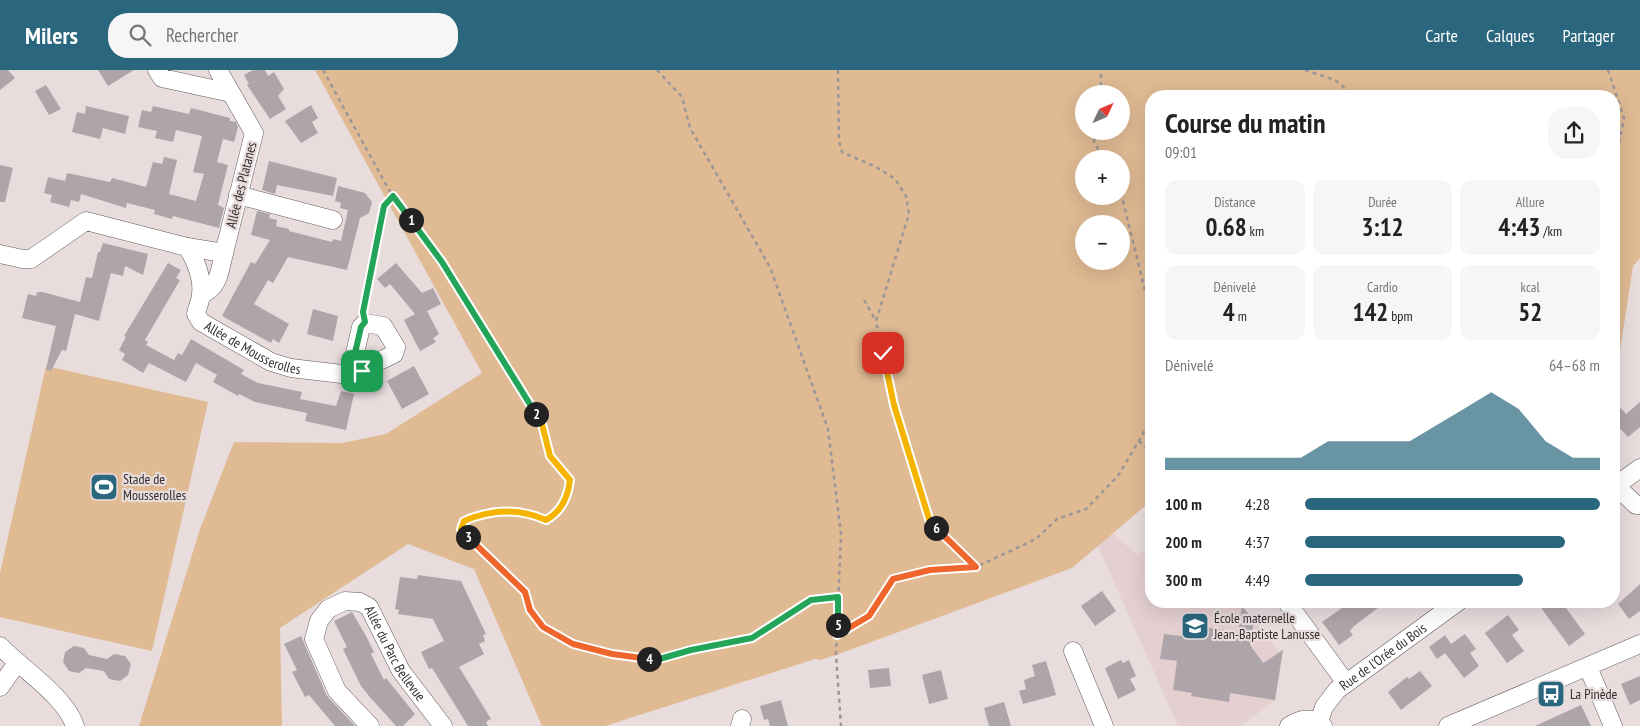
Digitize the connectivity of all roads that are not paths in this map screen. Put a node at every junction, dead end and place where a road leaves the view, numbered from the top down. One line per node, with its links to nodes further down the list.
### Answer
1 (158, 70): 3 (street)
2 (218, 70): 3 (street, Allée des Platanes)
3 (231, 92): 4 (street, Allée des Platanes)
4 (238, 195): 5 (street); 7 (street, Allée des Platanes)
5 (334, 220)
6 (187, 247): 7 (street); 8 (street); 9 (street, Allée de Mousserolles)
7 (224, 253): 9 (street, Allée des Platanes)
8 (0, 254)
9 (202, 294): 10 (street, Allée de Mousserolles)
10 (350, 375): 10 (street)
11 (1640, 468): 12 (street)
12 (1620, 483)
13 (1620, 491): 14 (street)
14 (1640, 505)
15 (1291, 608): 22 (street)
16 (1449, 608): 22 (street, Rue de l'Orée du Bois)
17 (1640, 644): 21 (street)
18 (0, 646): 20 (street)
19 (1073, 651): 28 (street)
20 (17, 663): 23 (street); 25 (street)
21 (1588, 667): 30 (street); 31 (street)
22 (1346, 683): 24 (street, Rue de l'Orée du Bois)
23 (0, 687)
24 (1321, 724): 29 (street)
25 (75, 726)
26 (370, 726): 27 (street, Allée du Parc Bellevue)
27 (443, 726)
28 (1104, 726)
29 (1289, 726)
30 (1448, 726)
31 (1613, 726)

